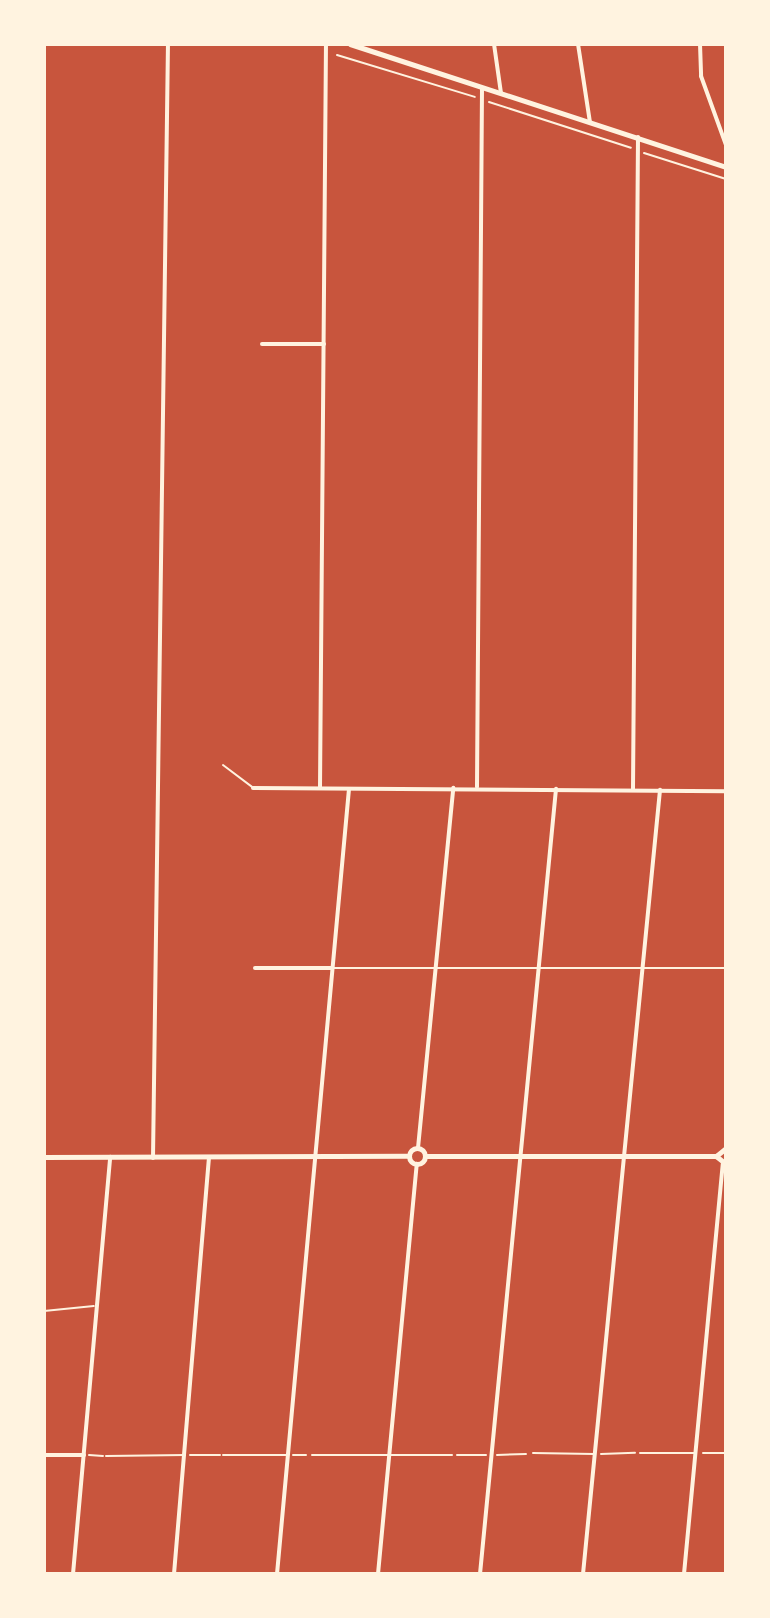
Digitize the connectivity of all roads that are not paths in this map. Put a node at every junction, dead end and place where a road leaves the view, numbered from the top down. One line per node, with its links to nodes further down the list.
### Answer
1 (168, 44): 42 (street)
2 (326, 44): 14 (street)
3 (350, 44): 7 (street)
4 (494, 44): 8 (street)
5 (578, 44): 9 (street)
6 (700, 44): 11 (street)
7 (482, 88): 8 (street); 16 (street)
8 (501, 93): 9 (street)
9 (590, 122): 10 (street)
10 (638, 137): 12 (street); 22 (street)
11 (726, 145)
12 (726, 167)
13 (262, 344): 14 (street)
14 (324, 344): 18 (street)
15 (223, 765): 17 (lane)
16 (477, 787): 19 (street); 21 (street)
17 (253, 788): 18 (street)
18 (320, 788): 20 (street)
19 (453, 788): 20 (street); 29 (street)
20 (349, 789): 27 (street)
21 (556, 789): 22 (street); 30 (street)
22 (633, 789): 23 (street)
23 (660, 790): 24 (street); 25 (street)
24 (726, 791)
25 (641, 967): 28 (lane); 30 (lane); 37 (street)
26 (255, 968): 27 (street)
27 (332, 968): 29 (lane); 41 (street)
28 (726, 968)
29 (436, 969): 30 (lane); 32 (street)
30 (537, 970): 34 (street)
31 (726, 1138): 33 (street)
32 (418, 1148): 35 (street); 36 (street)
33 (726, 1148): 38 (street)
34 (518, 1155): 36 (street); 37 (street); 65 (street)
35 (409, 1156): 41 (street); 44 (street)
36 (425, 1156): 44 (street)
37 (621, 1156): 38 (street); 51 (street)
38 (716, 1156): 45 (street)
39 (44, 1157): 40 (street)
40 (110, 1157): 42 (street); 46 (street)
41 (315, 1157): 43 (street); 56 (street)
42 (153, 1158): 43 (street)
43 (209, 1158): 54 (street)
44 (417, 1164): 58 (street)
45 (725, 1164): 50 (street)
46 (96, 1306): 47 (lane); 53 (street)
47 (44, 1311)
48 (533, 1453): 51 (lane)
49 (640, 1453): 50 (lane)
50 (696, 1453): 67 (street)
51 (594, 1454): 66 (street)
52 (44, 1455): 53 (street)
53 (84, 1455): 61 (street)
54 (185, 1455): 60 (lane); 62 (street)
55 (223, 1455): 56 (lane)
56 (288, 1455): 63 (street)
57 (312, 1455): 58 (lane)
58 (390, 1455): 59 (lane); 64 (street)
59 (452, 1455)
60 (106, 1456)
61 (73, 1574)
62 (174, 1574)
63 (277, 1574)
64 (378, 1574)
65 (480, 1574)
66 (583, 1574)
67 (684, 1574)

